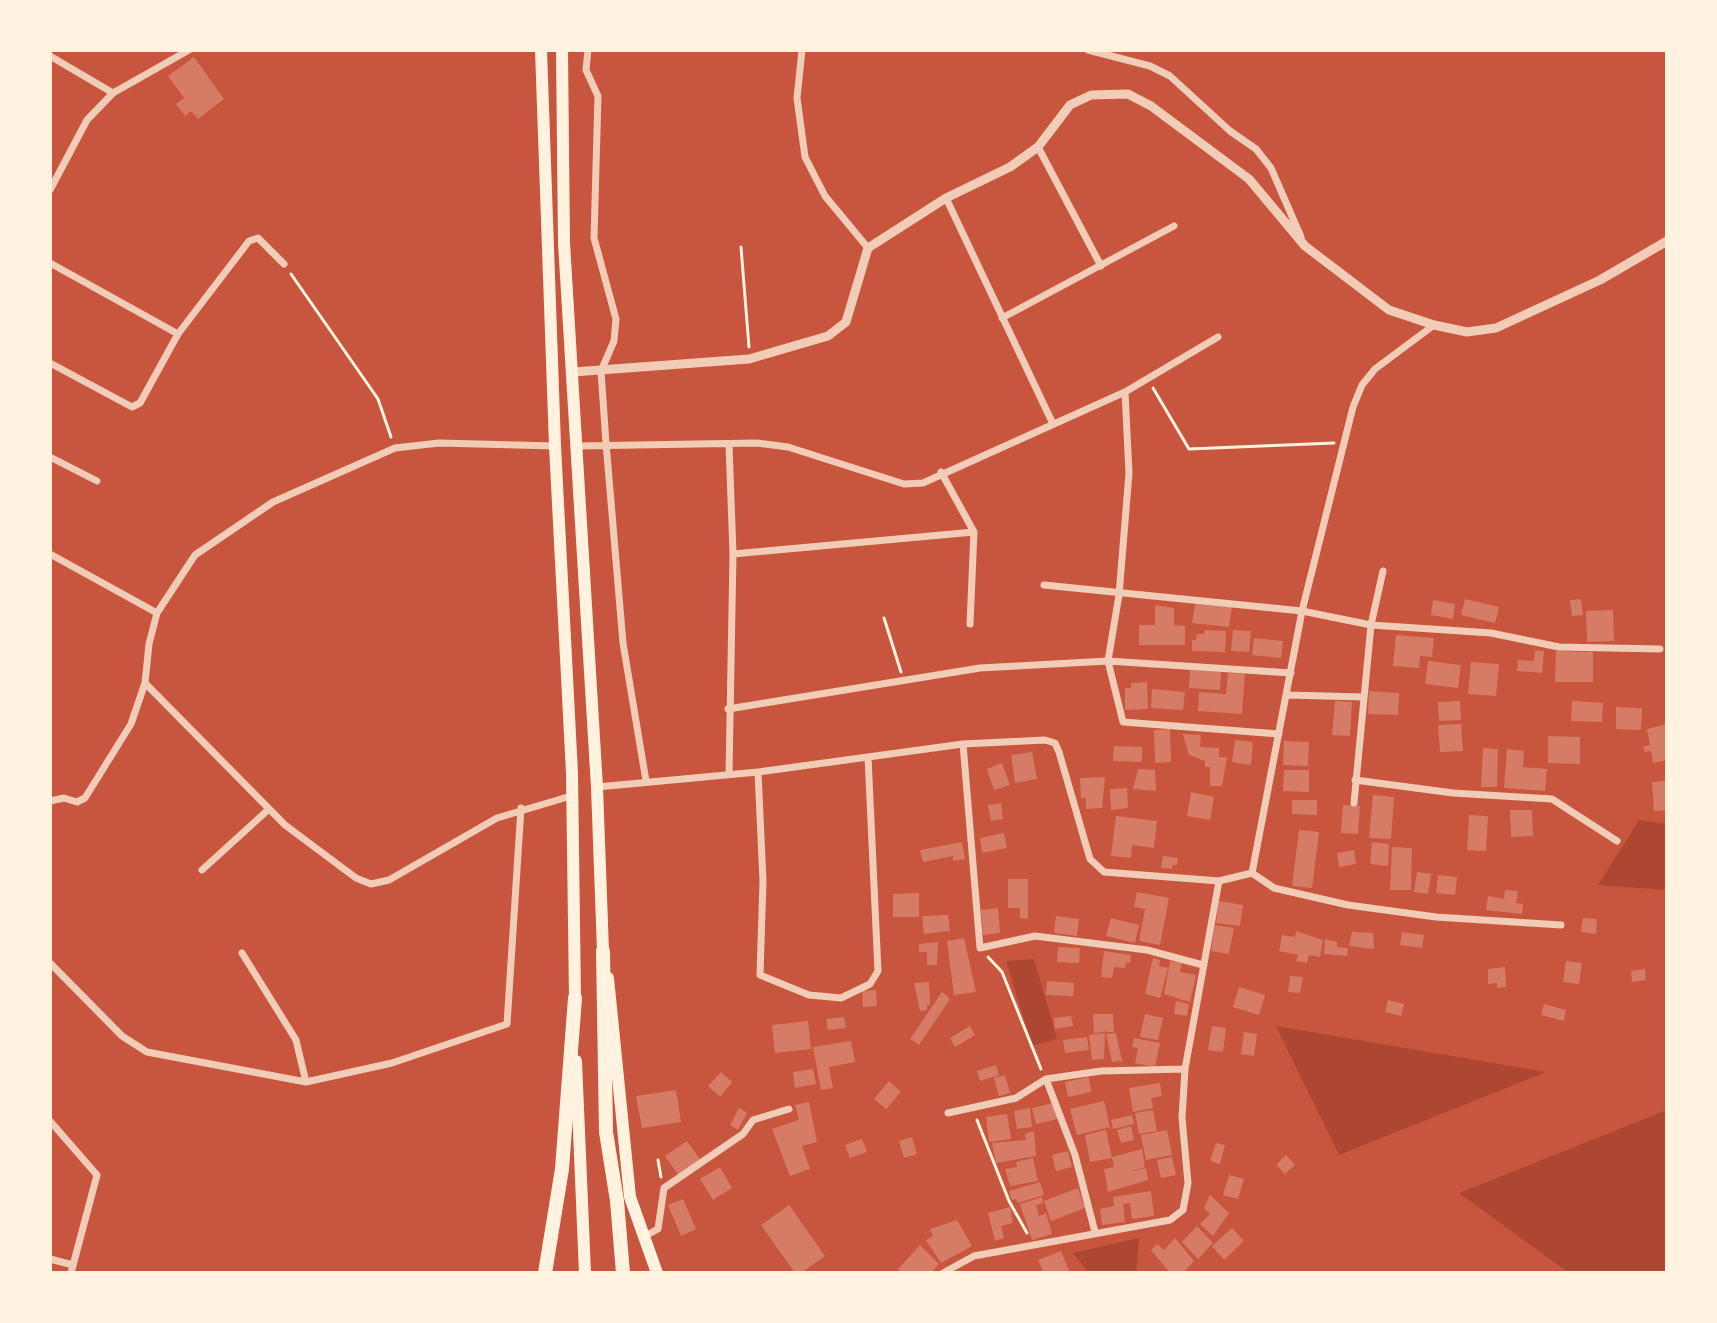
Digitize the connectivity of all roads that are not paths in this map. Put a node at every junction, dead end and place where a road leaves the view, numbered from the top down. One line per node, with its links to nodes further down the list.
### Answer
1 (189, 50): 8 (street)
2 (541, 50): 30 (main road)
3 (562, 50): 25 (main road)
4 (588, 50): 24 (street)
5 (802, 50): 15 (street)
6 (1088, 50): 14 (street)
7 (50, 56): 8 (street)
8 (113, 93): 10 (street)
9 (1038, 147): 11 (street); 14 (street); 18 (street)
10 (50, 190)
11 (946, 198): 15 (street); 19 (street)
12 (1174, 226): 18 (street)
13 (1667, 241): 20 (street)
14 (1305, 246): 20 (street)
15 (868, 248): 24 (street)
16 (50, 263): 21 (street)
17 (284, 264): 21 (street)
18 (1101, 266): 19 (street)
19 (1002, 318): 27 (street)
20 (1434, 325): 41 (street)
21 (178, 334): 23 (street)
22 (1218, 337): 26 (street)
23 (50, 363)
24 (601, 371): 25 (street); 28 (street)
25 (573, 372): 31 (main road)
26 (1125, 392): 27 (street); 40 (street)
27 (1053, 424): 33 (street)
28 (606, 443): 29 (street); 31 (street); 58 (street)
29 (729, 445): 33 (street); 37 (street)
30 (555, 446): 42 (street); 60 (main road)
31 (577, 446): 59 (main road)
32 (50, 457): 34 (street)
33 (941, 472): 35 (street)
34 (97, 481)
35 (974, 532): 37 (street); 43 (street)
36 (50, 554): 42 (street)
37 (733, 554): 51 (street)
38 (1383, 571): 44 (street)
39 (1044, 585): 40 (street)
40 (1119, 595): 41 (street); 46 (street)
41 (1302, 611): 44 (street); 47 (street)
42 (157, 613): 48 (street)
43 (970, 624)
44 (1371, 625): 45 (street); 50 (street)
45 (1660, 649)
46 (1108, 661): 47 (street); 51 (street); 52 (street)
47 (1291, 673): 49 (street)
48 (145, 683): 61 (street); 64 (street)
49 (1286, 695): 50 (street); 52 (street)
50 (1364, 697): 57 (street)
51 (728, 709): 56 (street)
52 (1279, 734): 67 (street)
53 (963, 744): 54 (street); 68 (street); 73 (street)
54 (868, 757): 55 (street); 55 (street)
55 (758, 772): 56 (street)
56 (729, 774): 58 (street)
57 (1355, 780): 62 (street); 65 (street)
58 (646, 781): 59 (street)
59 (597, 787): 70 (main road)
60 (571, 796): 63 (street); 74 (main road)
61 (50, 801)
62 (1354, 803)
63 (521, 808): 64 (street); 77 (street)
64 (269, 809): 66 (street)
65 (1617, 841)
66 (202, 870)
67 (1252, 873): 68 (street); 69 (street)
68 (1219, 881): 73 (street)
69 (1561, 925)
70 (603, 951): 82 (main road); 87 (highway)
71 (242, 953): 77 (street)
72 (50, 963): 77 (street)
73 (1203, 965): 75 (street)
74 (575, 998): 85 (highway); 86 (main road)
75 (1185, 1069): 76 (street); 81 (street)
76 (1046, 1079): 79 (street); 81 (street)
77 (306, 1082)
78 (789, 1109): 82 (street)
79 (948, 1113)
80 (50, 1121): 84 (street)
81 (1095, 1232): 89 (street)
82 (642, 1238): 88 (main road)
83 (50, 1259): 84 (street)
84 (72, 1269)
85 (545, 1273)
86 (585, 1273)
87 (623, 1273)
88 (657, 1273)
89 (943, 1273)

